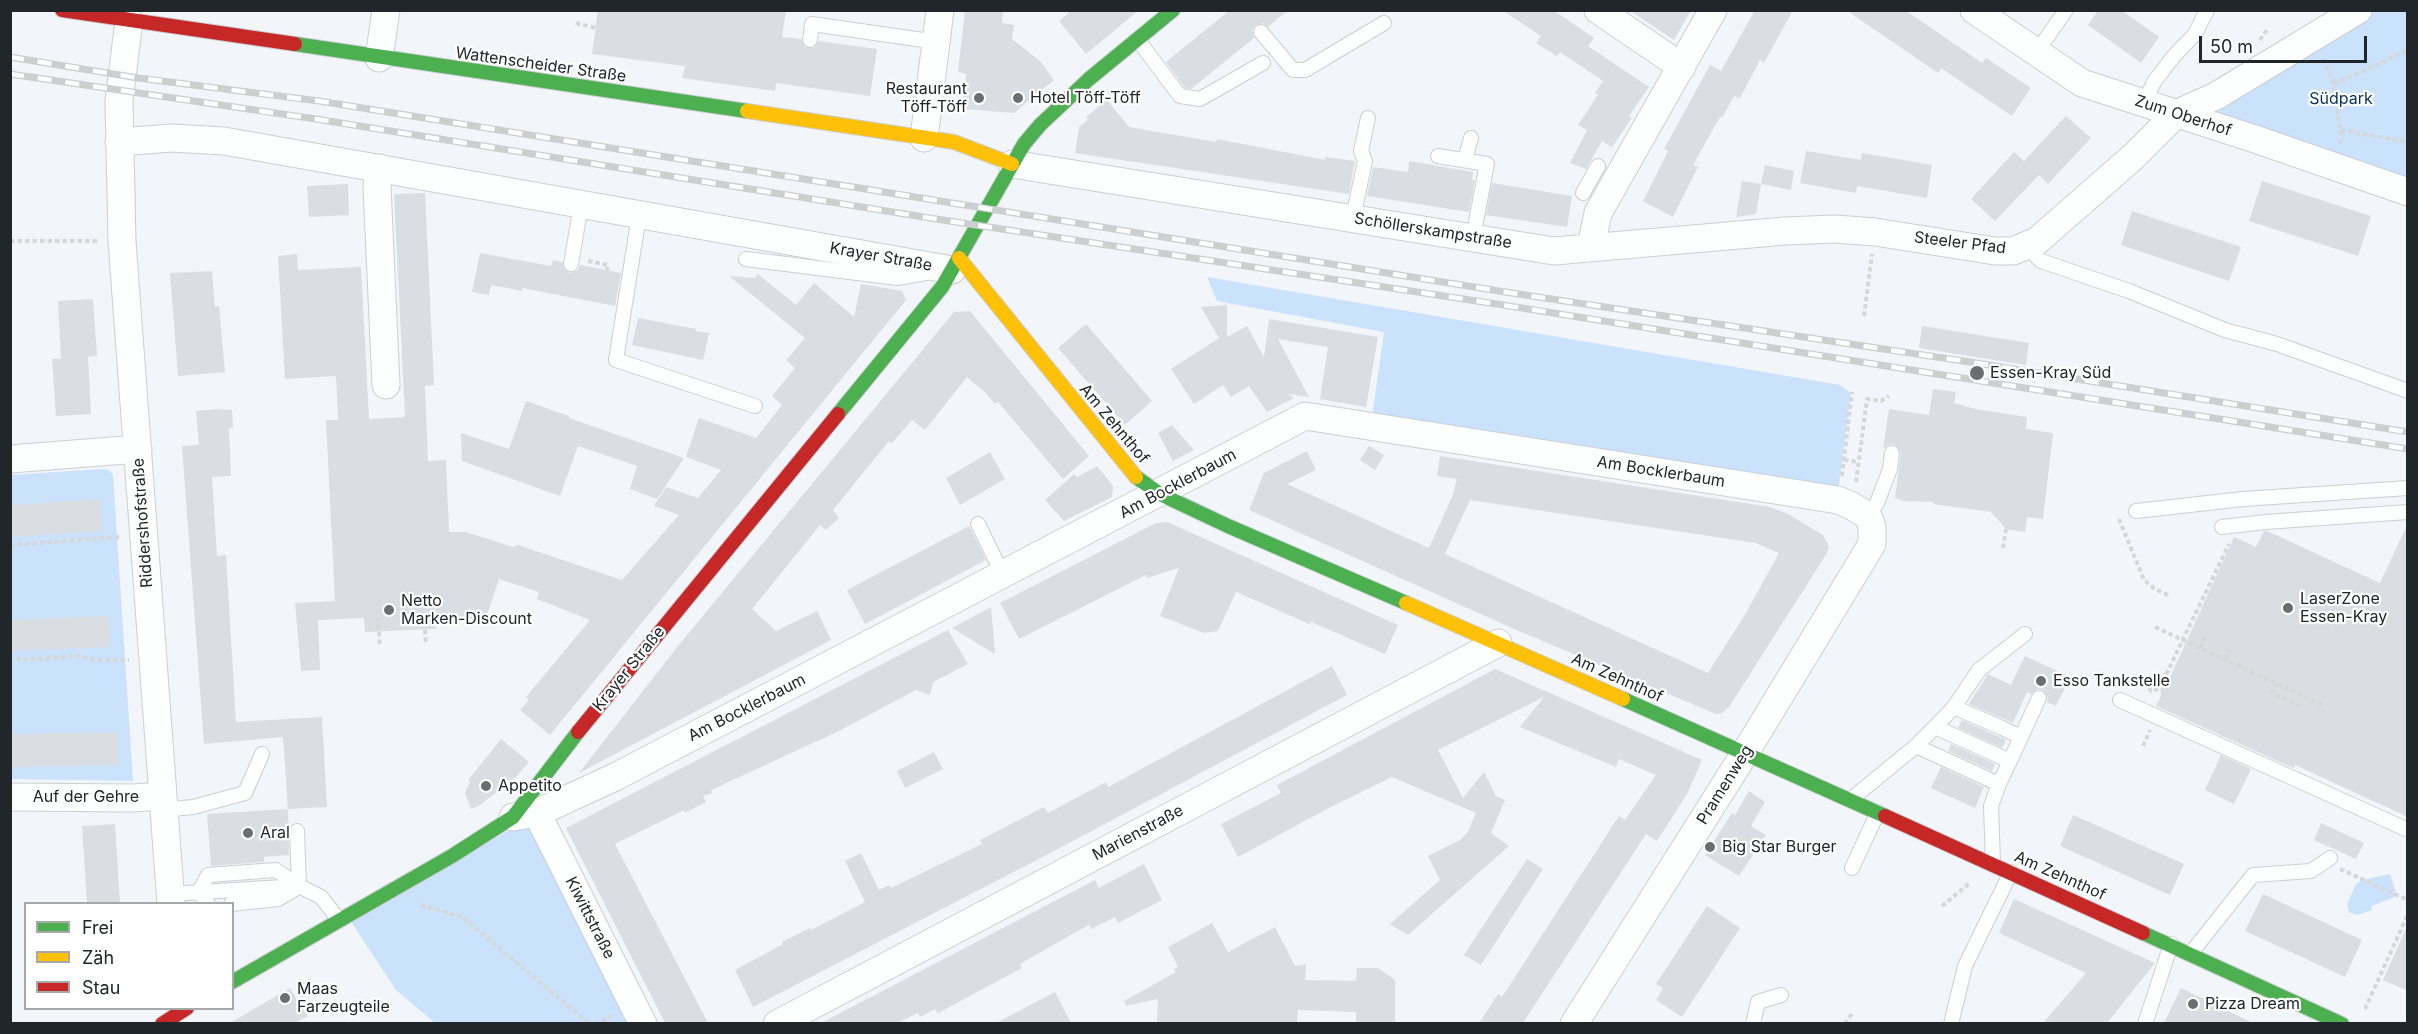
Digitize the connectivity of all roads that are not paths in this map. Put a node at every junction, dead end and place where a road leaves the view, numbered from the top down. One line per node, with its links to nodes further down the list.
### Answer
1 (62, 10): 11 (main road, Wattenscheider Straße)
2 (386, 10): 18 (street)
3 (940, 10): 16 (street)
4 (1173, 10): 15 (main road, Krayer Straße)
5 (1598, 10): 20 (street)
6 (1713, 10): 20 (street)
7 (1974, 10): 17 (street, Zum Oberhof)
8 (2066, 10): 17 (lane)
9 (2207, 10): 21 (lane)
10 (2358, 10): 22 (street, Steeler Pfad)
11 (129, 21): 18 (main road, Wattenscheider Straße); 26 (street, Riddershofstraße)
12 (1384, 23): 13 (lane)
13 (1262, 32)
14 (810, 40): 16 (lane)
15 (1138, 40): 19 (lane); 29 (main road, Krayer Straße)
16 (937, 42): 24 (street)
17 (2036, 53): 21 (street, Zum Oberhof)
18 (379, 58): 24 (main road, Wattenscheider Straße)
19 (1263, 63)
20 (1682, 67): 31 (street)
21 (2144, 103): 22 (street, Zum Oberhof)
22 (2176, 114): 32 (street, Zum Oberhof); 39 (street, Steeler Pfad)
23 (1368, 118): 36 (lane)
24 (924, 138): 29 (main road, Wattenscheider Straße)
25 (1471, 138): 28 (lane)
26 (119, 142): 30 (street); 46 (street, Riddershofstraße)
27 (1437, 156): 28 (lane)
28 (1465, 160): 37 (lane)
29 (1012, 164): 36 (street, Schöllerskampstraße); 42 (main road, Krayer Straße)
30 (380, 168): 34 (street, Krayer Straße); 43 (street)
31 (1603, 168): 33 (lane); 38 (street)
32 (2408, 192)
33 (1583, 193)
34 (581, 205): 35 (street, Krayer Straße); 41 (lane)
35 (639, 216): 42 (street, Krayer Straße); 45 (lane)
36 (1353, 218): 37 (street, Schöllerskampstraße)
37 (1473, 237): 38 (street, Schöllerskampstraße)
38 (1591, 246): 39 (street, Steeler Pfad)
39 (2027, 247): 44 (lane)
40 (747, 259): 42 (lane)
41 (571, 264)
42 (955, 264): 50 (main road, Am Zehnthof); 73 (main road, Krayer Straße)
43 (386, 385)
44 (2408, 391)
45 (755, 406)
46 (138, 449): 48 (street); 71 (street, Riddershofstraße)
47 (1892, 453): 51 (lane)
48 (10, 459)
49 (2408, 488): 52 (lane)
50 (1160, 494): 51 (street, Am Bocklerbaum); 56 (street, Am Bocklerbaum); 58 (main road, Am Zehnthof)
51 (1853, 508): 65 (street, Pramenweg)
52 (2136, 510)
53 (2408, 512): 55 (lane)
54 (978, 524): 56 (lane)
55 (2228, 531)
56 (1003, 576): 73 (street, Am Bocklerbaum)
57 (2025, 634): 61 (lane)
58 (1498, 643): 65 (main road, Am Zehnthof); 90 (street, Marienstraße)
59 (2039, 698): 63 (lane)
60 (2120, 700): 74 (lane)
61 (1954, 707): 62 (lane); 63 (lane)
62 (1935, 727): 64 (lane); 67 (lane)
63 (2021, 737): 67 (lane)
64 (1916, 746): 68 (lane); 70 (lane)
65 (1745, 753): 70 (main road, Am Zehnthof); 91 (street, Pramenweg)
66 (262, 754): 71 (lane)
67 (2010, 761): 68 (lane)
68 (2000, 784): 77 (lane)
69 (10, 797): 71 (street, Auf der Gehre)
70 (1850, 800): 72 (main road, Am Zehnthof)
71 (162, 803): 81 (street, Riddershofstraße)
72 (1878, 812): 77 (main road, Am Zehnthof); 78 (lane)
73 (525, 815): 84 (main road, Krayer Straße); 89 (street, Kiwittstraße)
74 (2408, 830)
75 (297, 831): 80 (lane)
76 (2327, 860): 86 (lane)
77 (1993, 864): 79 (main road, Am Zehnthof)
78 (1852, 868)
79 (2011, 872): 85 (main road, Am Zehnthof); 93 (lane)
80 (299, 886): 82 (lane); 82 (lane); 83 (lane); 84 (lane)
81 (170, 898): 82 (lane)
82 (203, 898)
83 (234, 903)
84 (339, 920): 87 (main road, Krayer Straße)
85 (2171, 944): 86 (main road, Am Zehnthof); 94 (lane)
86 (2191, 953): 95 (main road, Am Zehnthof)
87 (234, 981)
88 (1781, 995): 92 (lane)
89 (643, 1023)
90 (777, 1023)
91 (1574, 1023)
92 (1754, 1023)
93 (1951, 1023)
94 (2145, 1023)
95 (2342, 1023)

